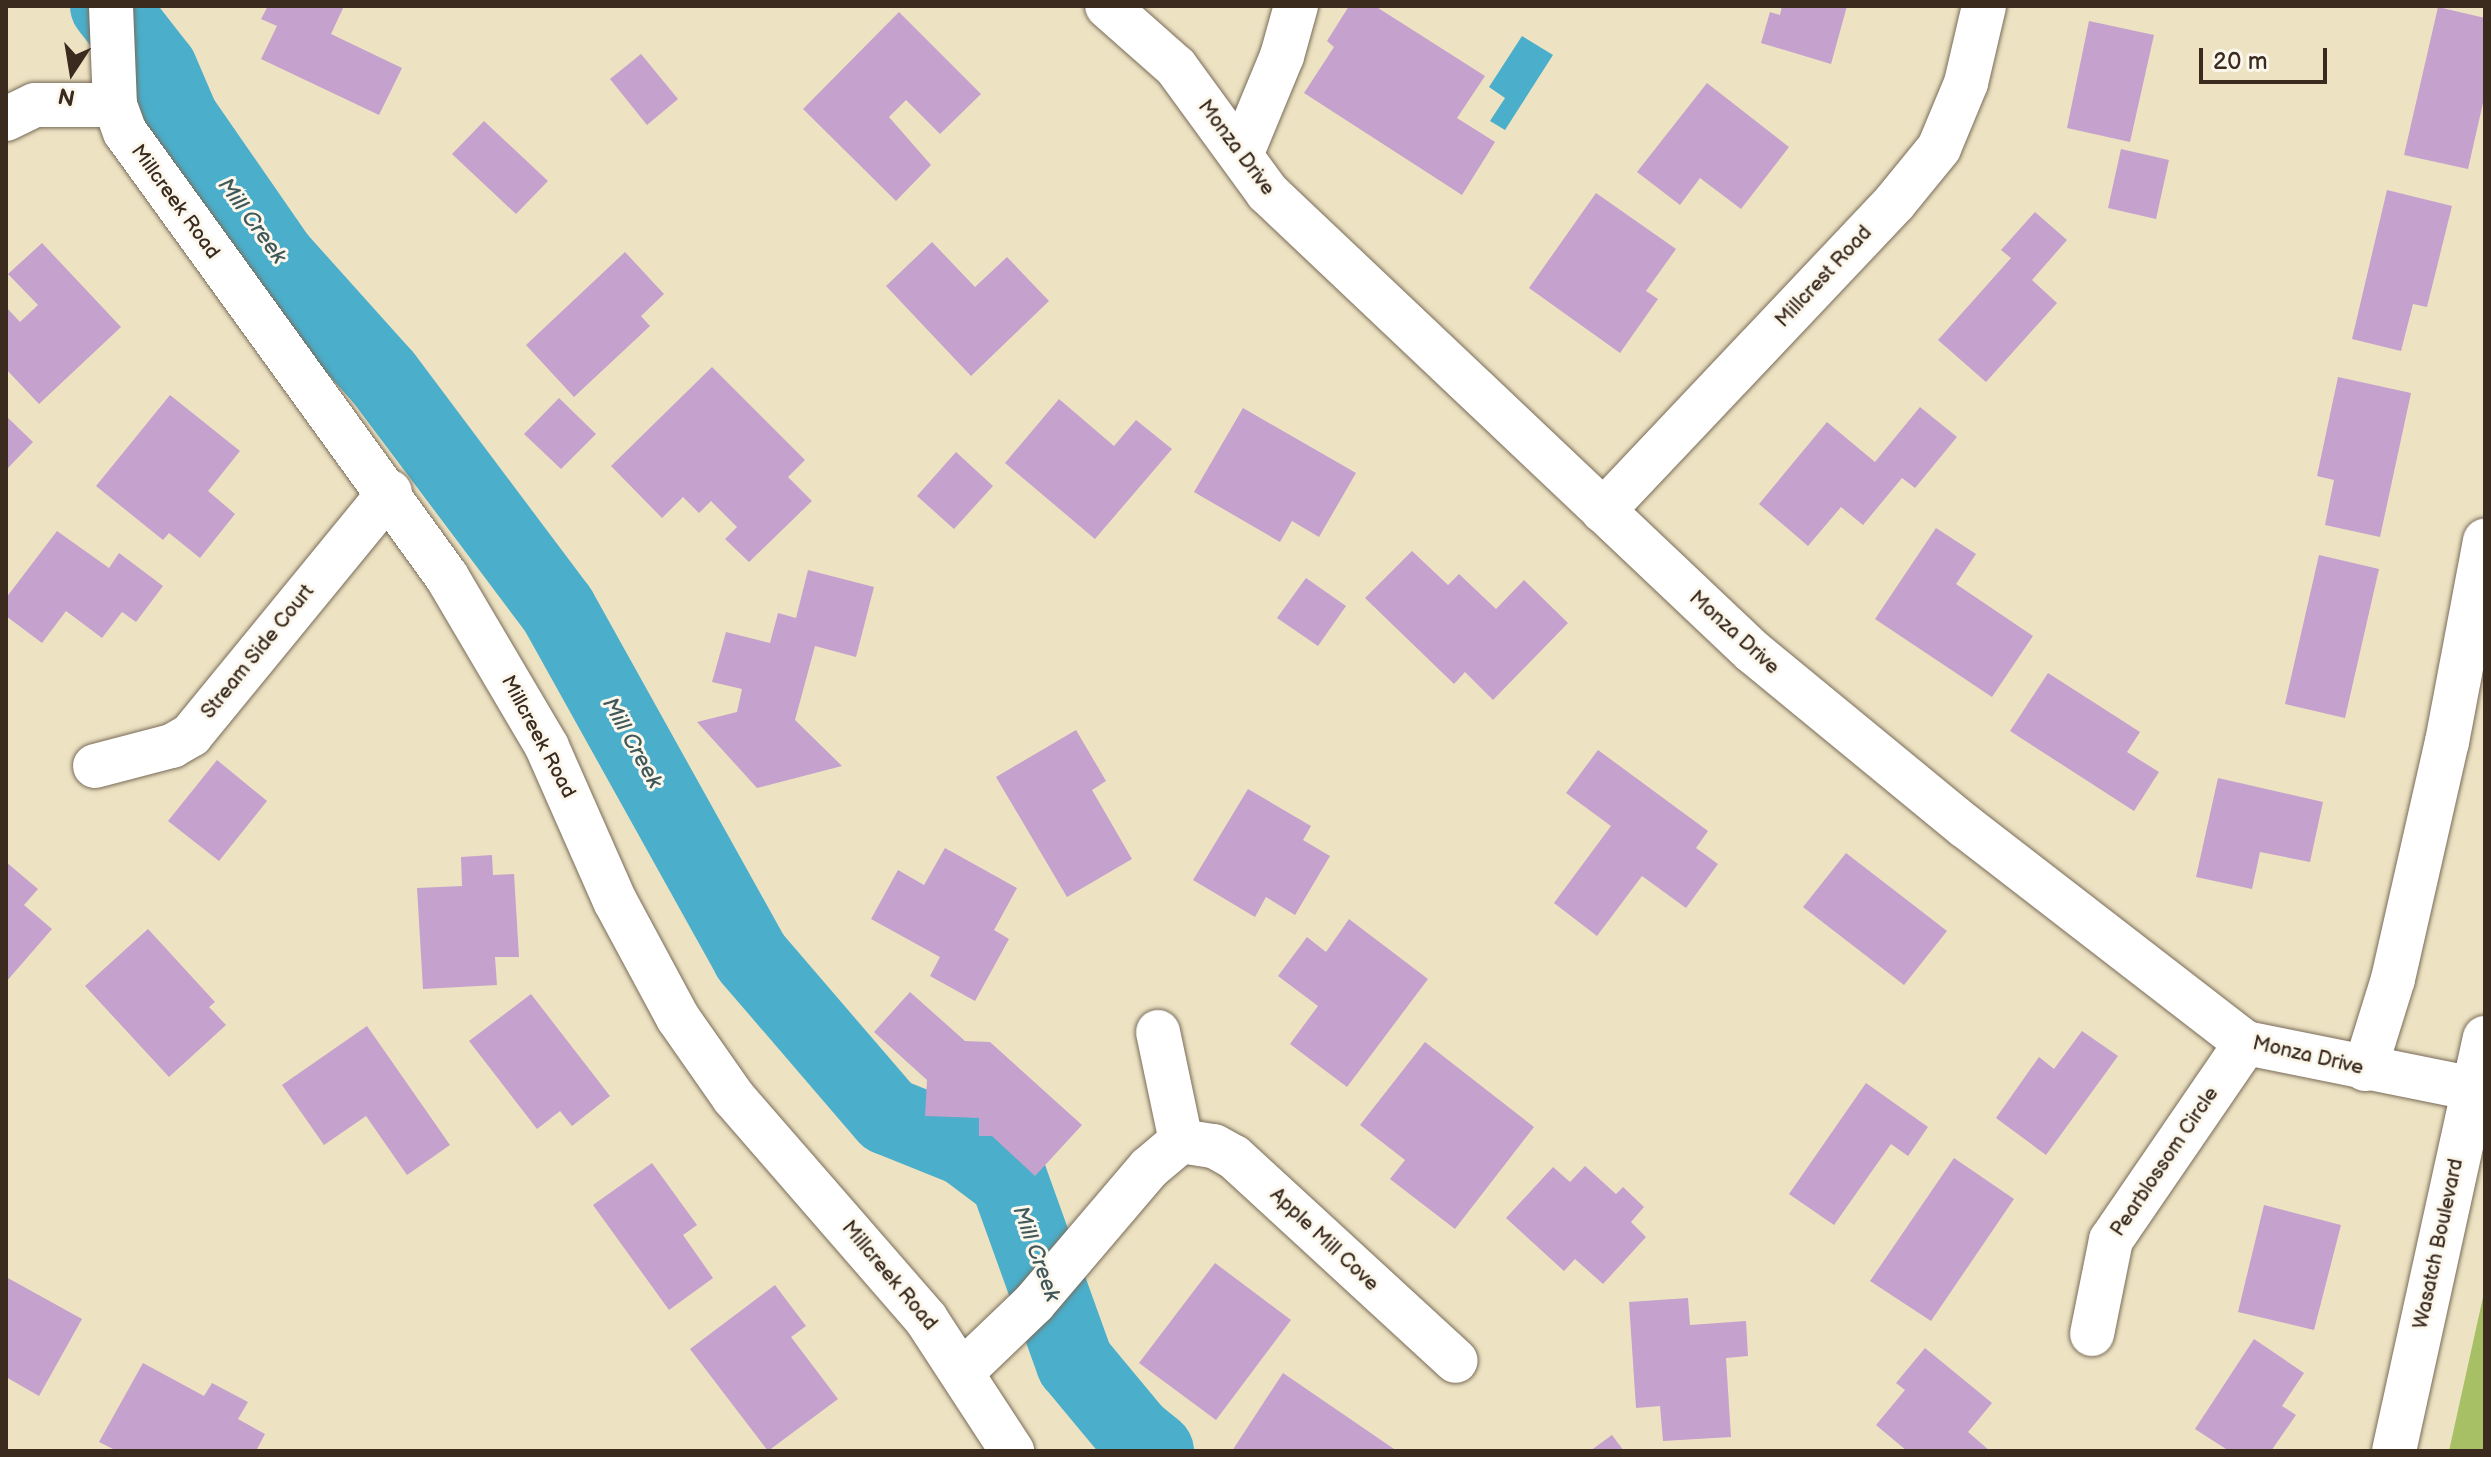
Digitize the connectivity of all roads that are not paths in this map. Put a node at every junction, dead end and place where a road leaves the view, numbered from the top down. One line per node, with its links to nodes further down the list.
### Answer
1 (1107, 6): 7 (street, Monza Drive)
2 (1296, 6): 7 (street)
3 (1984, 6): 9 (street, Millcrest Road)
4 (110, 26): 5 (street, Millcreek Road)
5 (115, 105): 6 (street); 8 (street, Millcreek Road)
6 (6, 119)
7 (1241, 155): 9 (street, Monza Drive)
8 (390, 492): 11 (street, Stream Side Court); 20 (street, Millcreek Road)
9 (1603, 511): 14 (street, Monza Drive)
10 (2485, 541): 15 (street)
11 (95, 766)
12 (1158, 1032): 17 (street)
13 (2485, 1038): 16 (street, Wasatch Boulevard)
14 (2246, 1043): 15 (street, Monza Drive); 18 (street, Pearblossom Circle)
15 (2365, 1069): 16 (street, Monza Drive)
16 (2474, 1089): 22 (street, Wasatch Boulevard)
17 (1181, 1141): 19 (street, Apple Mill Cove); 20 (street)
18 (2092, 1334)
19 (1456, 1361)
20 (962, 1372): 21 (street, Millcreek Road)
21 (1012, 1451)
22 (2394, 1451)

